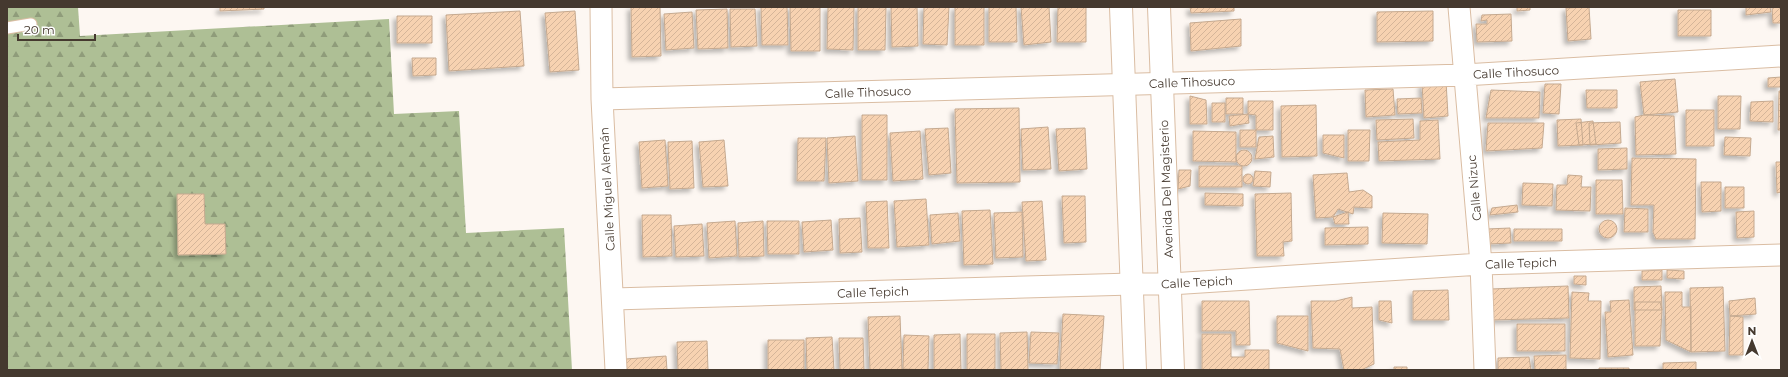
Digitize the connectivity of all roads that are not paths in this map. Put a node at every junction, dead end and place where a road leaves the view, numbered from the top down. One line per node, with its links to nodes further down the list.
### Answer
1 (601, 7): 11 (street, Calle Miguel Alemán)
2 (1121, 7): 10 (street)
3 (1159, 7): 9 (street, Avenida Del Magisterio)
4 (1459, 7): 8 (street, Calle Nizuc)
5 (31, 24): 6 (lane)
6 (7, 28)
7 (1781, 56): 8 (street, Calle Tihosuco)
8 (1464, 75): 9 (street, Calle Tihosuco); 13 (street, Calle Nizuc)
9 (1162, 82): 10 (street, Calle Tihosuco); 15 (street, Avenida Del Magisterio)
10 (1124, 85): 11 (street, Calle Tihosuco); 14 (street)
11 (602, 99): 16 (street, Calle Miguel Alemán)
12 (1781, 255): 13 (street, Calle Tepich)
13 (1481, 264): 15 (street, Calle Tepich); 20 (street, Calle Nizuc)
14 (1132, 284): 15 (street, Calle Tepich); 16 (street, Calle Tepich); 18 (street)
15 (1170, 284): 19 (street, Avenida Del Magisterio)
16 (613, 299): 17 (street, Calle Miguel Alemán)
17 (616, 370)
18 (1135, 370)
19 (1173, 370)
20 (1484, 370)

